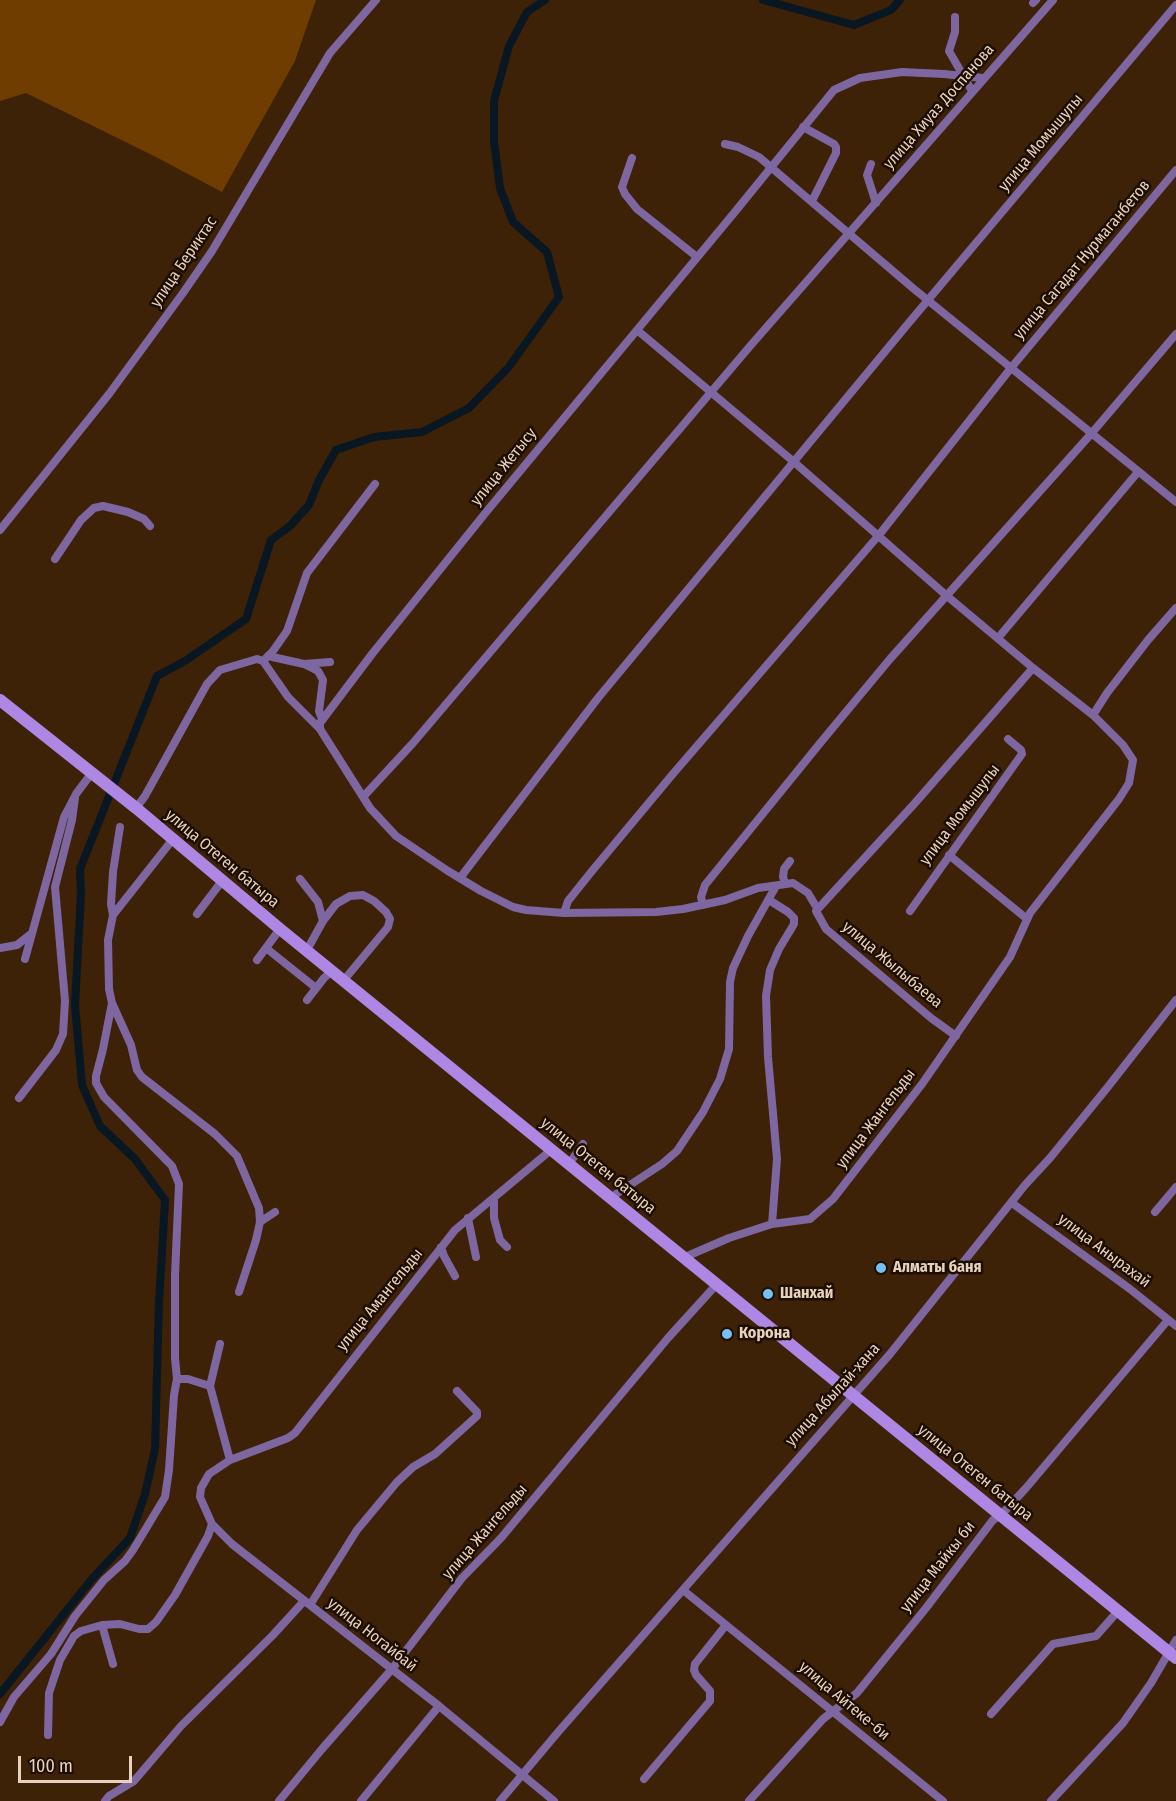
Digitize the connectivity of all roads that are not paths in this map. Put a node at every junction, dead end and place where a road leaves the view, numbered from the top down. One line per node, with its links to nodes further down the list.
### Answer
1 (376, 0): 29 (street, улица Бериктас)
2 (1053, 0): 6 (street, улица Хиуаз Доспанова)
3 (1176, 5): 18 (street, улица Момышулы)
4 (955, 17): 5 (street)
5 (964, 76): 6 (street, улица Жетысу); 7 (street); 8 (street, улица Жетысу)
6 (983, 78): 7 (street, улица Хиуаз Доспанова)
7 (972, 91): 15 (street, улица Хиуаз Доспанова)
8 (803, 127): 12 (street, улица Жетысу); 14 (street)
9 (725, 144): 12 (street)
10 (632, 158): 17 (street)
11 (871, 164): 15 (street)
12 (772, 167): 14 (street); 17 (street, улица Жетысу)
13 (1176, 170): 21 (street, улица Сагадат Нурмаганбетов)
14 (812, 201): 16 (street)
15 (876, 203): 16 (street, улица Хиуаз Доспанова)
16 (849, 234): 18 (street); 22 (street, улица Хиуаз Доспанова)
17 (697, 257): 19 (street, улица Жетысу)
18 (928, 300): 21 (street); 24 (street, улица Момышулы)
19 (637, 330): 22 (street, улица Жангельды); 41 (street, улица Жетысу)
20 (1176, 334): 23 (street)
21 (1011, 368): 23 (street); 30 (street, улица Сагадат Нурмаганбетов)
22 (711, 392): 24 (street, улица Жангельды); 45 (street, улица Хиуаз Доспанова)
23 (1091, 434): 25 (street); 32 (street)
24 (794, 462): 30 (street, улица Жангельды); 52 (street, улица Момышулы)
25 (1138, 472): 27 (street); 34 (street)
26 (375, 484): 35 (street)
27 (1176, 501)
28 (150, 526): 31 (street)
29 (0, 530)
30 (879, 536): 32 (street, улица Жангельды); 60 (street, улица Сагадат Нурмаганбетов)
31 (55, 559)
32 (947, 596): 34 (street, улица Жангельды); 57 (street)
33 (1176, 608): 40 (street)
34 (998, 638): 38 (street, улица Жангельды)
35 (266, 658): 37 (street); 42 (street); 47 (street)
36 (330, 662): 37 (street)
37 (304, 664): 41 (street)
38 (1033, 668): 40 (street, улица Жангельды); 58 (street)
39 (0, 700): 44 (main road, улица Отеген батыра)
40 (1093, 715): 63 (street, улица Жангельды)
41 (322, 719): 42 (street, улица Жетысу)
42 (320, 729): 45 (street)
43 (1008, 739): 50 (street, улица Момышулы)
44 (91, 774): 46 (street); 47 (main road, улица Отеген батыра)
45 (363, 797): 52 (street)
46 (75, 798): 66 (street); 79 (street)
47 (136, 808): 49 (main road, улица Отеген батыра)
48 (120, 827): 62 (street)
49 (173, 839): 54 (main road, улица Отеген батыра); 62 (street)
50 (949, 855): 59 (street, улица Момышулы); 63 (street)
51 (790, 861): 55 (street)
52 (460, 878): 60 (street)
53 (300, 879): 64 (street)
54 (222, 880): 61 (street); 65 (main road, улица Отеген батыра)
55 (781, 885): 56 (street); 57 (street); 58 (street, улица Жылыбаева)
56 (769, 900): 85 (street); 91 (street)
57 (703, 904): 60 (street)
58 (819, 907): 78 (street, улица Жылыбаева)
59 (910, 911)
60 (564, 913)
61 (197, 914)
62 (113, 915): 77 (street)
63 (1027, 919): 78 (street, улица Жангельды)
64 (323, 921): 69 (street); 73 (street)
65 (280, 929): 68 (street); 69 (main road, улица Отеген батыра)
66 (31, 934): 67 (street); 70 (street)
67 (0, 948)
68 (266, 948): 71 (street); 74 (street)
69 (307, 950): 72 (main road, улица Отеген батыра)
70 (25, 959)
71 (257, 960)
72 (332, 971): 73 (main road, улица Отеген батыра); 74 (street)
73 (344, 980): 81 (main road, улица Отеген батыра)
74 (316, 988): 75 (street)
75 (307, 1000)
76 (1176, 1000): 86 (street, улица Абылай-хана)
77 (112, 1003): 90 (street); 101 (street)
78 (956, 1035): 91 (street, улица Жангельды)
79 (19, 1098)
80 (583, 1144): 82 (street)
81 (551, 1150): 82 (main road, улица Отеген батыра); 84 (street, улица Амангельды)
82 (569, 1164): 85 (main road, улица Отеген батыра)
83 (1176, 1187): 88 (street)
84 (494, 1197): 89 (street, улица Амангельды); 93 (street)
85 (610, 1198): 95 (main road, улица Отеген батыра)
86 (1012, 1203): 99 (street, улица Анырахай); 104 (street, улица Абылай-хана)
87 (275, 1212): 90 (street)
88 (1155, 1212)
89 (468, 1218): 92 (street, улица Амангельды); 94 (street)
90 (260, 1222): 98 (street)
91 (772, 1224): 95 (street, улица Жангельды)
92 (441, 1247): 96 (street); 105 (street, улица Амангельды)
93 (507, 1247)
94 (476, 1257)
95 (685, 1257): 97 (main road, улица Отеген батыра)
96 (455, 1276)
97 (717, 1284): 104 (main road, улица Отеген батыра); 118 (street, улица Жангельды)
98 (239, 1292)
99 (1172, 1323): 106 (street, улица Майкы би)
100 (220, 1344): 102 (street)
101 (177, 1379): 102 (street); 114 (street)
102 (210, 1386): 105 (street)
103 (457, 1391): 109 (street, улица Ногайбай)
104 (853, 1394): 106 (main road, улица Отеген батыра); 108 (street, улица Абылай-хана)
105 (230, 1460): 107 (street, улица Амангельды)
106 (1001, 1515): 110 (main road, улица Отеген батыра); 120 (street, улица Майкы би)
107 (212, 1524): 109 (street); 112 (street)
108 (683, 1590): 111 (street, улица Айтеке-би); 124 (street, улица Абылай-хана)
109 (307, 1603): 118 (street, улица Ногайбай); 126 (street, улица Ногайбай)
110 (1119, 1611): 115 (main road, улица Отеген батыра); 121 (street)
111 (726, 1624): 120 (street, улица Айтеке-би); 125 (street)
112 (102, 1625): 116 (street); 117 (street)
113 (1176, 1640): 115 (street)
114 (51, 1654): 116 (street); 122 (street)
115 (1172, 1654): 133 (street)
116 (60, 1660): 123 (street)
117 (113, 1664)
118 (392, 1669): 119 (street, улица Ногайбай); 127 (street, улица Жангельды)
119 (439, 1706): 124 (street, улица Ногайбай); 128 (street)
120 (833, 1712): 131 (street, улица Майкы би); 132 (street, улица Айтеке-би)
121 (991, 1714)
122 (0, 1722)
123 (48, 1735)
124 (522, 1774): 129 (street, улица Абылай-хана); 130 (street, улица Ногайбай)
125 (644, 1779)
126 (105, 1801)
127 (279, 1801)
128 (361, 1801)
129 (500, 1801)
130 (554, 1801)
131 (749, 1801)
132 (943, 1801)
133 (1051, 1801)

